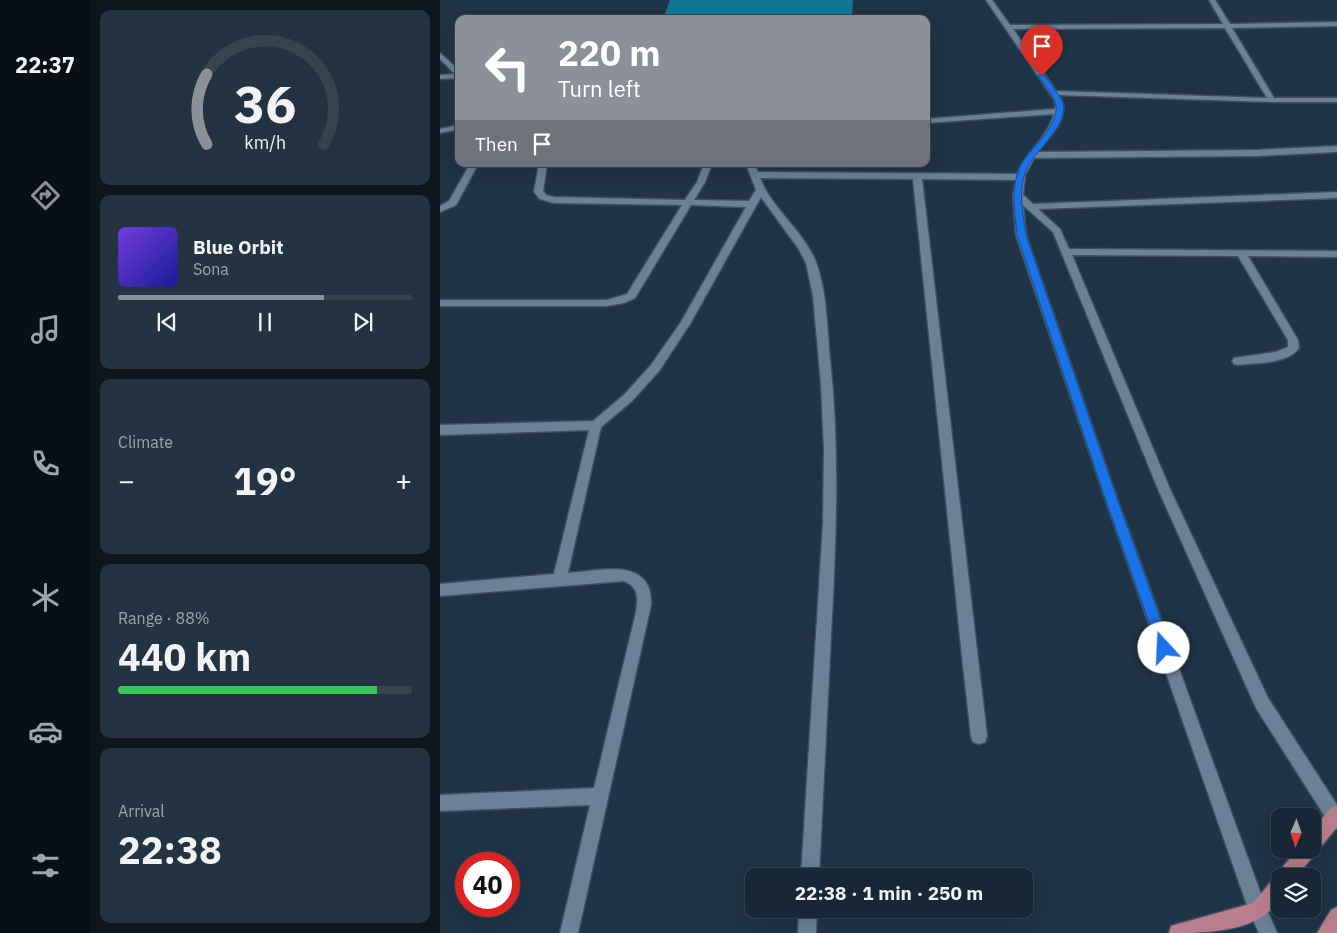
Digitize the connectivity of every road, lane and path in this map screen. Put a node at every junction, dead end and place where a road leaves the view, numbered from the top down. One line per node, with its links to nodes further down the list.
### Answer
1 (989, 0): 4 (street)
2 (1212, 0): 5 (street)
3 (1337, 24): 5 (street)
4 (1008, 27): 5 (street); 10 (street)
5 (1228, 27): 11 (street)
6 (440, 55): 7 (street)
7 (455, 71)
8 (455, 75): 9 (street)
9 (440, 76)
10 (1053, 93): 11 (street); 13 (street)
11 (1272, 100): 12 (street)
12 (1337, 100)
13 (1060, 111): 14 (street); 18 (street)
14 (930, 121)
15 (455, 128): 16 (street)
16 (440, 131)
17 (1337, 149): 18 (street)
18 (1031, 155): 24 (street)
19 (472, 167): 31 (street)
20 (543, 167): 28 (street)
21 (707, 167): 28 (street)
22 (752, 169): 23 (street); 25 (street)
23 (917, 175): 24 (street); 41 (street)
24 (1020, 177): 26 (street)
25 (760, 190): 29 (street); 47 (street)
26 (1017, 195): 30 (street); 50 (street)
27 (1337, 195): 30 (street)
28 (688, 202): 29 (street); 35 (street)
29 (752, 204): 37 (street)
30 (1031, 206): 32 (street)
31 (440, 209)
32 (1066, 252): 33 (street); 44 (street)
33 (1241, 253): 34 (street); 36 (street)
34 (1337, 254)
35 (440, 303)
36 (1238, 362)
37 (596, 425): 38 (street); 39 (street)
38 (440, 430)
39 (560, 580): 40 (street); 42 (street)
40 (440, 590)
41 (979, 736)
42 (601, 796): 43 (street); 53 (street)
43 (440, 803)
44 (1336, 817): 45 (main road)
45 (1321, 834)
46 (1301, 858): 48 (main road)
47 (810, 868)
48 (1293, 868)
49 (1271, 895): 50 (main road)
50 (1258, 911): 55 (main road); 56 (street)
51 (1337, 916): 57 (main road)
52 (808, 918): 54 (street)
53 (569, 933)
54 (807, 933)
55 (1178, 933)
56 (1268, 933)
57 (1326, 933)

